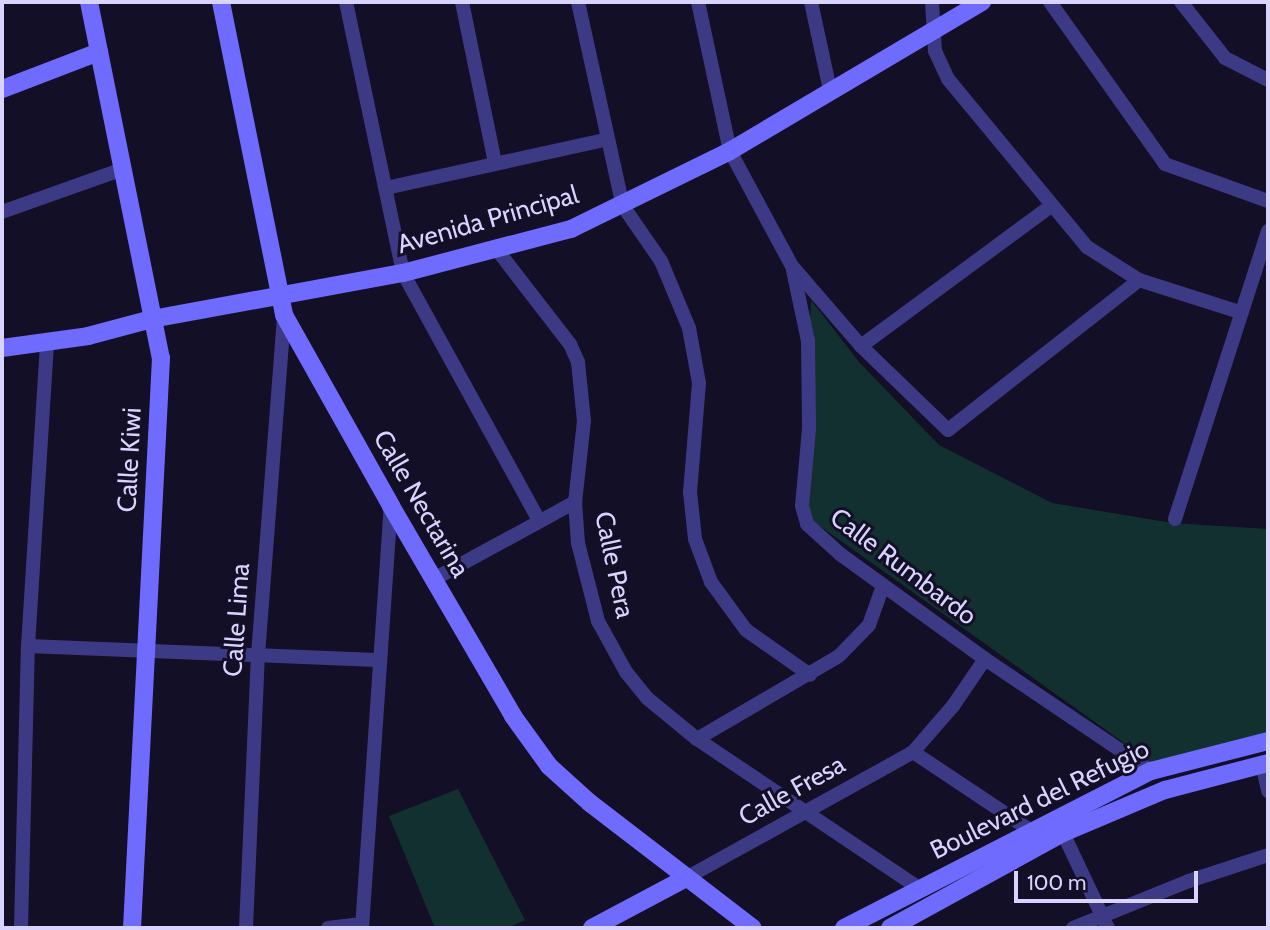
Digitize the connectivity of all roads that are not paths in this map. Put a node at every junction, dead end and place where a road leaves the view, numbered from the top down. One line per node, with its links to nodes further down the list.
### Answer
1 (89, 2): 13 (street, Calle Kiwi)
2 (220, 2): 31 (street, Calle Nectarina)
3 (346, 2): 21 (street)
4 (462, 2): 19 (street)
5 (578, 2): 17 (street)
6 (698, 2): 18 (street)
7 (811, 2): 16 (street)
8 (932, 2): 12 (street)
9 (982, 2): 12 (street, Avenida Principal)
10 (1050, 2): 22 (street)
11 (1181, 2): 14 (street)
12 (934, 29): 16 (street, Avenida Principal); 23 (street)
13 (99, 52): 15 (street); 20 (street, Calle Kiwi)
14 (1268, 80)
15 (2, 89)
16 (830, 90): 18 (street, Avenida Principal)
17 (608, 139): 19 (street); 24 (street)
18 (730, 151): 24 (street, Avenida Principal); 28 (street)
19 (495, 163): 21 (street)
20 (123, 169): 25 (street); 33 (street, Calle Kiwi)
21 (386, 188): 29 (street)
22 (1268, 201)
23 (1052, 205): 30 (street); 35 (street)
24 (623, 206): 27 (street, Avenida Principal); 48 (street)
25 (2, 212)
26 (1268, 231): 32 (street)
27 (498, 251): 29 (street, Avenida Principal); 37 (street, Calle Pera)
28 (792, 266): 35 (street); 42 (street, Calle Rumbardo)
29 (404, 273): 31 (street, Avenida Principal); 40 (street)
30 (1139, 280): 32 (street); 35 (street)
31 (282, 306): 33 (street, Avenida Principal); 38 (street, Calle Nectarina); 45 (street, Calle Lima)
32 (1239, 313): 39 (street)
33 (152, 319): 34 (street, Avenida Principal); 44 (street, Calle Kiwi)
34 (47, 342): 36 (street, Avenida Principal); 43 (street)
35 (862, 346)
36 (2, 348)
37 (575, 502): 40 (street); 49 (street, Calle Pera)
38 (391, 506): 41 (street, Calle Nectarina); 47 (street)
39 (1175, 519)
40 (539, 520): 41 (street)
41 (434, 579): 59 (street, Calle Nectarina)
42 (883, 586): 46 (street, Calle Rumbardo); 48 (street)
43 (28, 646): 44 (street); 65 (street)
44 (147, 650): 45 (street); 66 (street, Calle Kiwi)
45 (258, 655): 47 (street); 67 (street, Calle Lima)
46 (985, 659): 51 (street, Calle Fresa); 53 (street, Calle Rumbardo)
47 (377, 660): 63 (street)
48 (810, 675): 49 (street)
49 (696, 739): 55 (street, Calle Pera)
50 (1268, 741): 53 (street, Boulevard del Refugio)
51 (913, 752): 55 (street, Calle Fresa); 56 (street)
52 (1265, 763): 54 (street); 57 (street)
53 (1151, 771): 56 (street, Boulevard del Refugio)
54 (1268, 791)
55 (806, 814): 59 (street, Calle Fresa); 60 (street, Calle Pera)
56 (1030, 830): 60 (street, Boulevard del Refugio)
57 (1063, 833): 61 (street); 62 (street)
58 (1268, 855): 61 (street)
59 (686, 878): 64 (street, Calle Fresa); 69 (street, Calle Nectarina)
60 (919, 888): 70 (street, Boulevard del Refugio)
61 (1101, 914): 72 (street); 73 (street)
62 (910, 923): 71 (street)
63 (361, 926): 68 (street)
64 (600, 927)
65 (21, 928)
66 (132, 928)
67 (246, 928)
68 (328, 928)
69 (753, 928)
70 (844, 928)
71 (890, 928)
72 (1073, 928)
73 (1108, 928)

